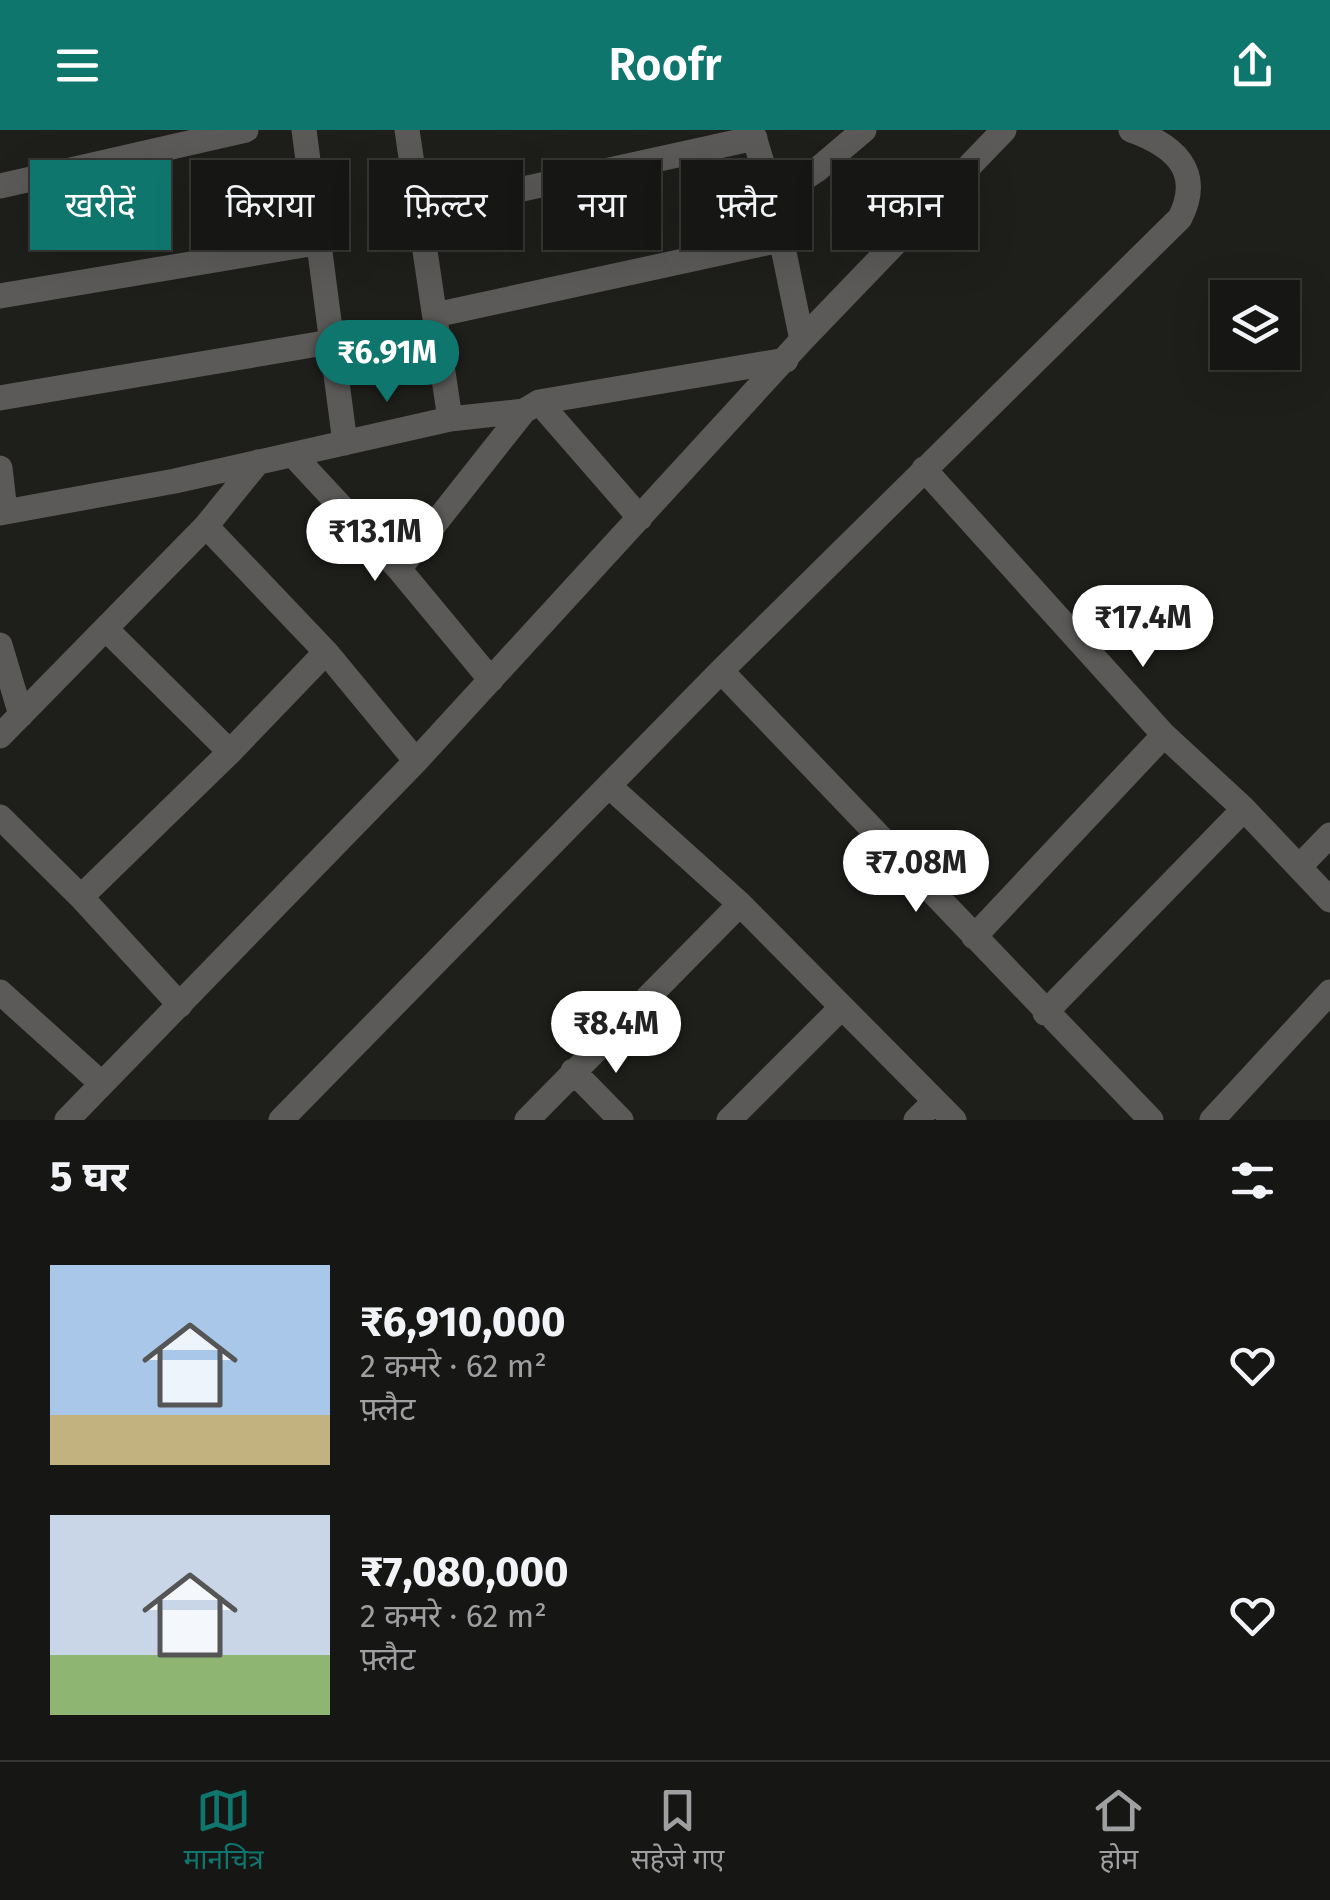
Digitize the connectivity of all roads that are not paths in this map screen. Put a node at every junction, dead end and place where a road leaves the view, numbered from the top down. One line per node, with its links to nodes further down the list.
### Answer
1 (246, 130): 12 (street)
2 (304, 130): 8 (street)
3 (407, 130): 9 (street)
4 (864, 130): 11 (street)
5 (1004, 130): 22 (street)
6 (1131, 130): 30 (street)
7 (754, 134): 10 (street); 13 (street)
8 (307, 160)
9 (411, 160)
10 (762, 160)
11 (812, 173)
12 (0, 186)
13 (523, 188)
14 (274, 250): 19 (street)
15 (317, 250): 21 (street)
16 (424, 250): 20 (street)
17 (734, 250): 20 (street)
18 (781, 250): 22 (street)
19 (0, 296)
20 (435, 315): 25 (street)
21 (330, 342): 23 (street); 26 (street)
22 (794, 350): 24 (street); 32 (street)
23 (0, 398)
24 (532, 406): 25 (street); 32 (street); 34 (street)
25 (450, 420): 26 (street)
26 (344, 443): 27 (street)
27 (294, 456): 28 (street); 34 (street)
28 (258, 462): 31 (street); 33 (street)
29 (0, 468): 31 (street)
30 (924, 469): 38 (street); 41 (street)
31 (2, 512)
32 (640, 518): 39 (street)
33 (206, 526): 35 (street); 37 (street)
34 (399, 569): 39 (street)
35 (107, 630): 40 (street); 43 (street)
36 (0, 644): 40 (street)
37 (326, 652): 43 (street); 44 (street)
38 (721, 671): 45 (street); 53 (street)
39 (491, 680): 44 (street)
40 (21, 715): 42 (street)
41 (1164, 735): 46 (street); 53 (street)
42 (0, 736)
43 (230, 752): 50 (street)
44 (416, 761): 56 (street)
45 (609, 786): 52 (street); 64 (street)
46 (1244, 810): 49 (street); 58 (street)
47 (0, 817): 50 (street)
48 (1330, 834): 49 (street)
49 (1299, 867): 51 (street)
50 (81, 898): 56 (street)
51 (1330, 900)
52 (740, 904): 57 (street); 59 (street)
53 (974, 937): 58 (street)
54 (0, 992): 60 (street)
55 (1330, 992): 71 (street)
56 (180, 1004): 60 (street)
57 (842, 1007): 61 (street); 67 (street)
58 (1045, 1013): 62 (street)
59 (572, 1071): 65 (street); 66 (street)
60 (102, 1084): 63 (street)
61 (935, 1101): 68 (street); 69 (street)
62 (1124, 1111): 70 (street)
63 (67, 1120)
64 (281, 1120)
65 (527, 1120)
66 (621, 1120)
67 (729, 1120)
68 (916, 1120)
69 (954, 1120)
70 (1151, 1120)
71 (1212, 1120)

